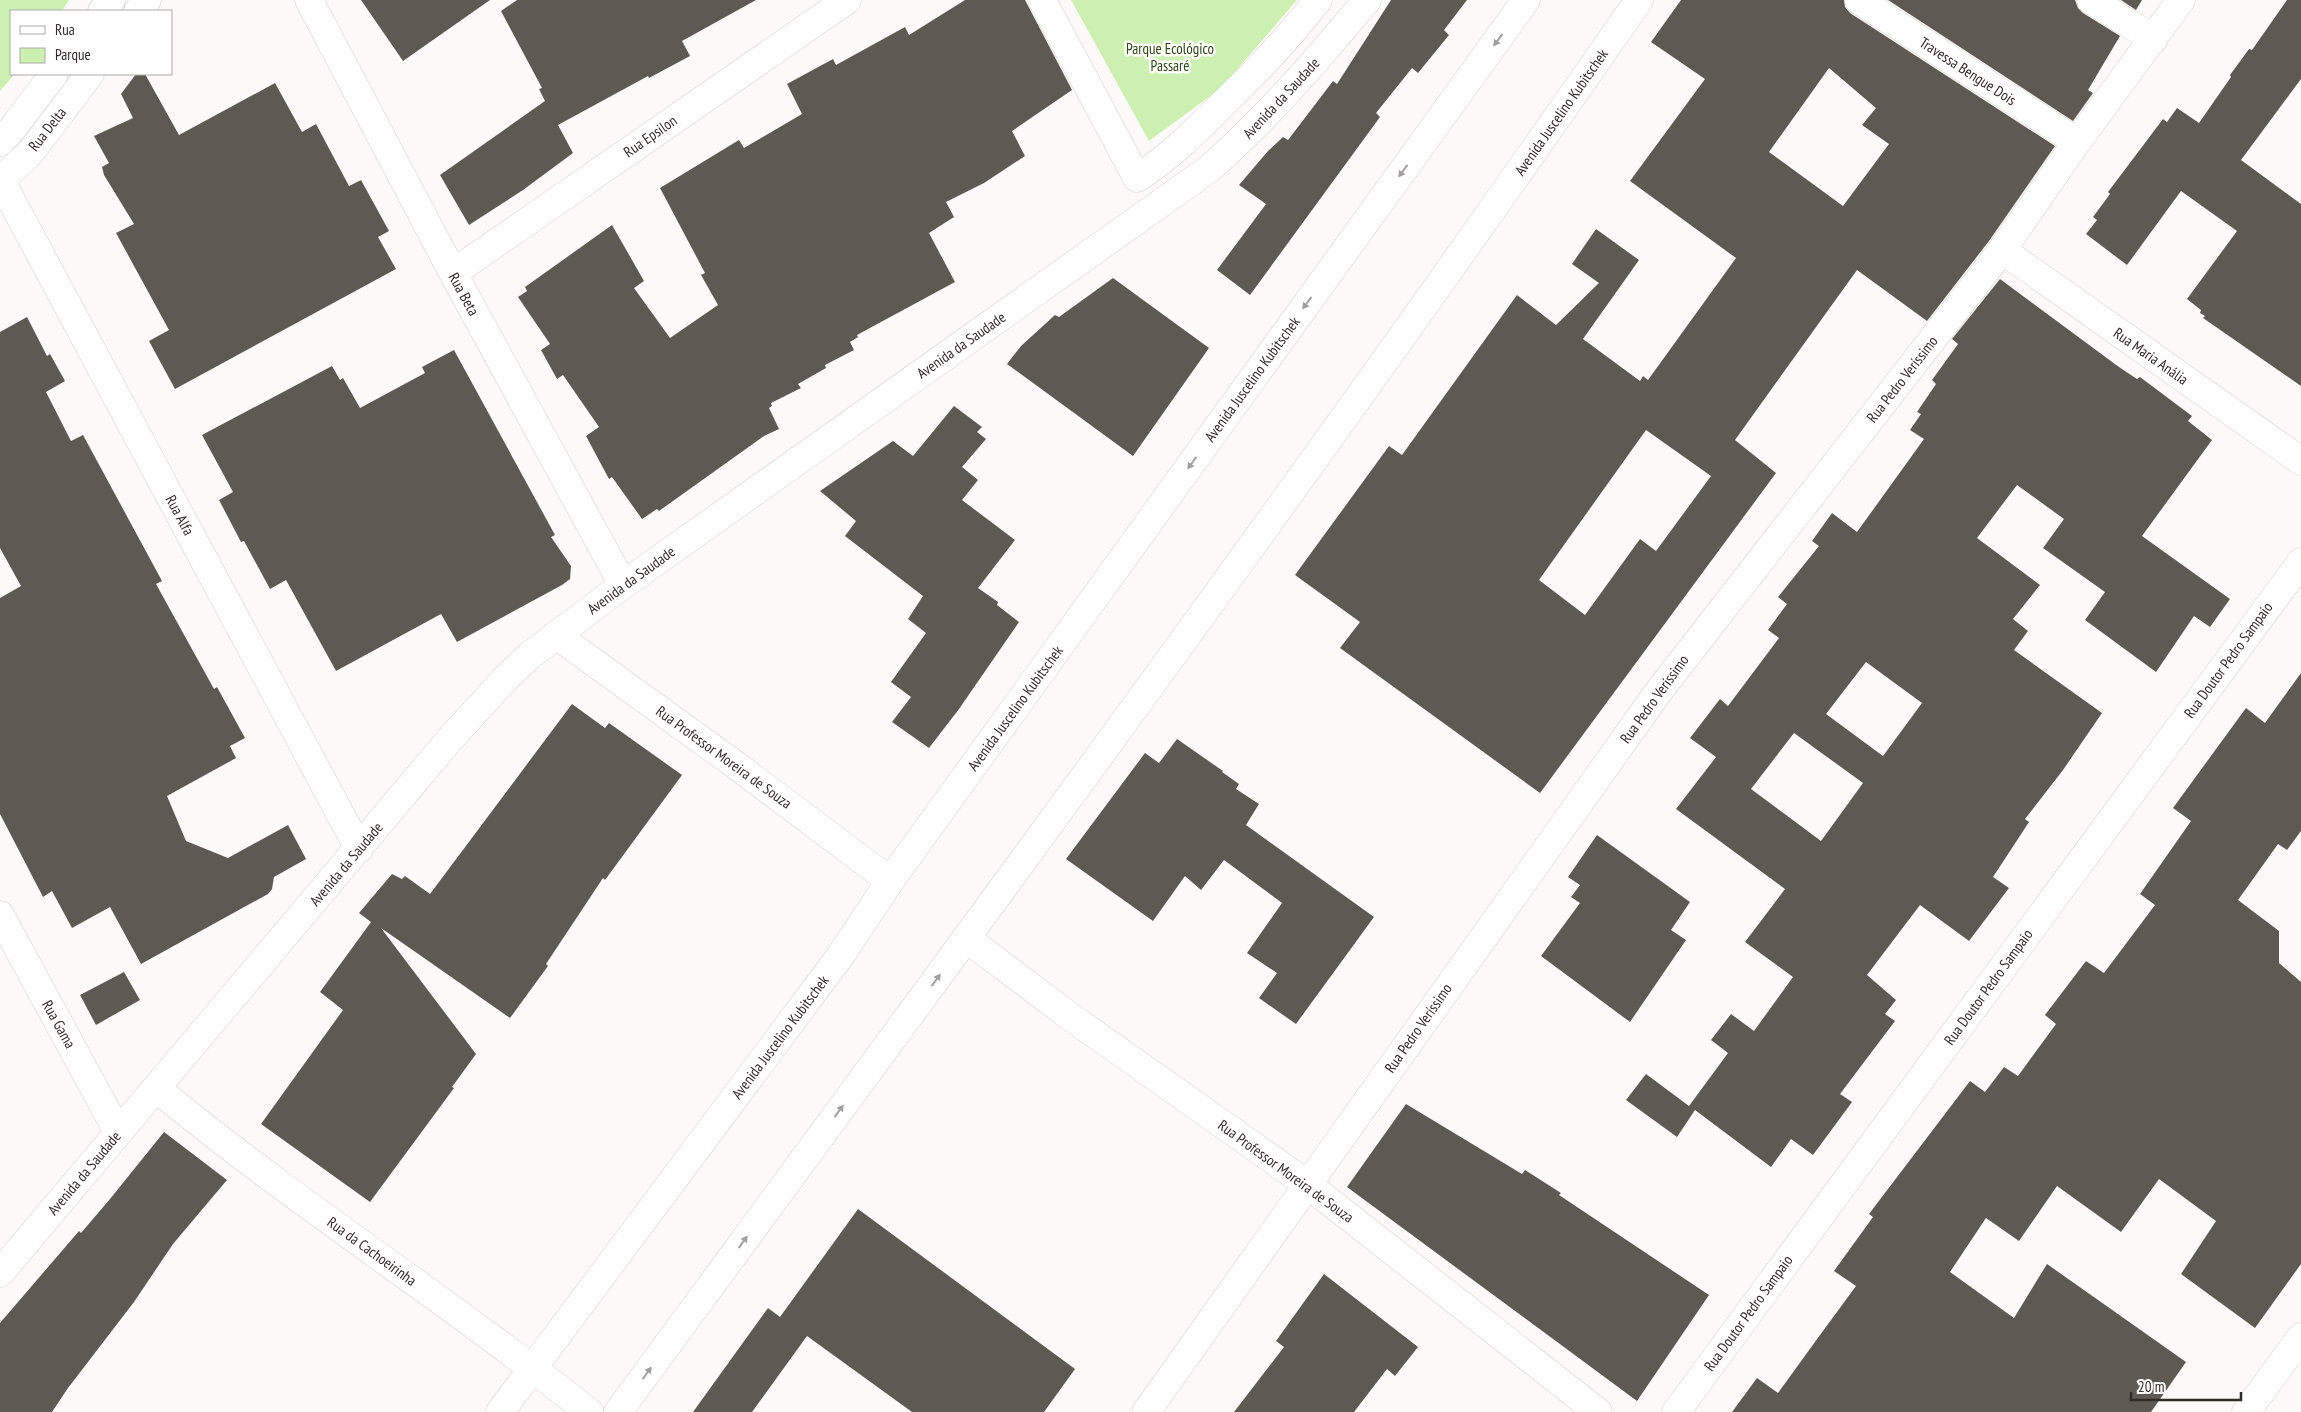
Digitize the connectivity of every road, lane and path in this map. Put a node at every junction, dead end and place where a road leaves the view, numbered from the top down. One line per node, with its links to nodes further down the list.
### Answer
1 (111, 0): 13 (street)
2 (147, 0): 14 (street)
3 (310, 0): 22 (street, Rua Beta)
4 (1042, 0): 5 (street)
5 (1318, 0)
6 (1367, 0): 25 (street, Avenida da Saudade)
7 (1526, 0): 28 (street, Avenida Juscelino Kubitschek, one-way to 28)
8 (1639, 0): 30 (street, Avenida Juscelino Kubitschek)
9 (1859, 0): 19 (street, Travessa Bengue Dois)
10 (2091, 0): 15 (street)
11 (2181, 0): 15 (street, Rua Pedro Veríssimo)
12 (838, 2): 22 (street, Rua Epsilon)
13 (103, 10)
14 (139, 10)
15 (2154, 39): 19 (street, Rua Pedro Veríssimo)
16 (53, 75): 18 (street)
17 (89, 75): 20 (street, Rua Delta)
18 (0, 142)
19 (2077, 142): 21 (street, Rua Pedro Veríssimo)
20 (0, 181): 27 (street, Rua Alfa)
21 (2002, 250): 23 (street, Rua Maria Anália); 33 (street, Rua Pedro Veríssimo)
22 (453, 273): 25 (street, Rua Beta)
23 (2301, 461)
24 (2301, 562): 42 (street, Rua Doutor Pedro Sampaio)
25 (623, 585): 26 (street, Avenida da Saudade)
26 (556, 635): 27 (street, Avenida da Saudade); 28 (street, Rua Professor Moreira de Souza)
27 (359, 849): 31 (street, Avenida da Saudade)
28 (890, 881): 36 (street, Avenida Juscelino Kubitschek)
29 (0, 915): 32 (street, Rua Gama)
30 (966, 938): 33 (street, Rua Professor Moreira de Souza); 39 (street, Avenida Juscelino Kubitschek, one-way to 30)
31 (156, 1088): 32 (street, Avenida da Saudade); 36 (street, Rua da Cachoeirinha)
32 (118, 1132): 34 (street, Avenida da Saudade)
33 (1307, 1184): 40 (street, Rua Pedro Veríssimo); 41 (street, Rua Professor Moreira de Souza)
34 (0, 1273)
35 (2301, 1337): 43 (street)
36 (533, 1368): 37 (street, Avenida Juscelino Kubitschek); 38 (street, Rua da Cachoeirinha)
37 (500, 1412)
38 (590, 1412)
39 (618, 1412)
40 (1146, 1412)
41 (1598, 1412)
42 (1676, 1412)
43 (2246, 1412)

